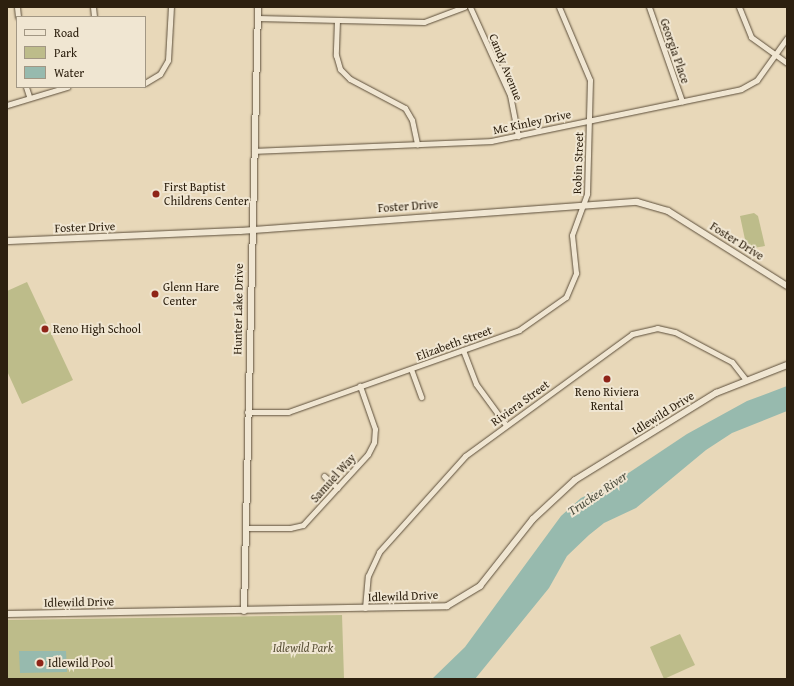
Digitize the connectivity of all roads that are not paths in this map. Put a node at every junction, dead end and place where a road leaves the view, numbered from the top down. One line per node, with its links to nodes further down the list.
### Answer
1 (171, 7): 13 (street)
2 (258, 7): 8 (street, Hunter Lake Drive)
3 (464, 7): 9 (street)
4 (470, 7): 20 (street, Candy Avenue)
5 (559, 7): 19 (street, Robin Street)
6 (649, 7): 17 (street, Georgia Place)
7 (739, 7): 11 (street)
8 (257, 18): 9 (street); 22 (street, Hunter Lake Drive)
9 (337, 20): 21 (street)
10 (787, 38): 11 (street, Mc Kinley Drive)
11 (775, 55): 12 (street); 17 (street, Mc Kinley Drive)
12 (787, 63)
13 (146, 82)
14 (26, 88): 16 (street)
15 (63, 88): 16 (street)
16 (29, 96): 18 (street)
17 (682, 101): 19 (street, Mc Kinley Drive)
18 (7, 105)
19 (589, 121): 20 (street, Mc Kinley Drive); 23 (street, Robin Street)
20 (518, 136): 21 (street, Mc Kinley Drive)
21 (417, 144): 22 (street, Mc Kinley Drive)
22 (254, 151): 24 (street, Hunter Lake Drive)
23 (585, 205): 24 (street, Foster Drive); 26 (street, Foster Drive); 27 (street, Elizabeth Street)
24 (251, 230): 25 (street, Foster Drive); 33 (street, Hunter Lake Drive)
25 (7, 241)
26 (787, 286)
27 (463, 350): 29 (street, Elizabeth Street); 34 (street)
28 (787, 365): 30 (street, Idlewild Drive)
29 (411, 368): 31 (street, Elizabeth Street); 32 (street)
30 (746, 380): 34 (street, Riviera Street); 38 (street, Idlewild Drive)
31 (360, 386): 33 (street, Elizabeth Street); 36 (street, Samuel Way)
32 (421, 397)
33 (247, 412): 37 (street, Hunter Lake Drive)
34 (506, 425): 38 (street, Riviera Street)
35 (324, 476): 36 (street)
36 (338, 488): 37 (street, Samuel Way)
37 (245, 528): 39 (street, Hunter Lake Drive)
38 (365, 608): 39 (street, Idlewild Drive)
39 (244, 611): 40 (street, Idlewild Drive)
40 (7, 614)

